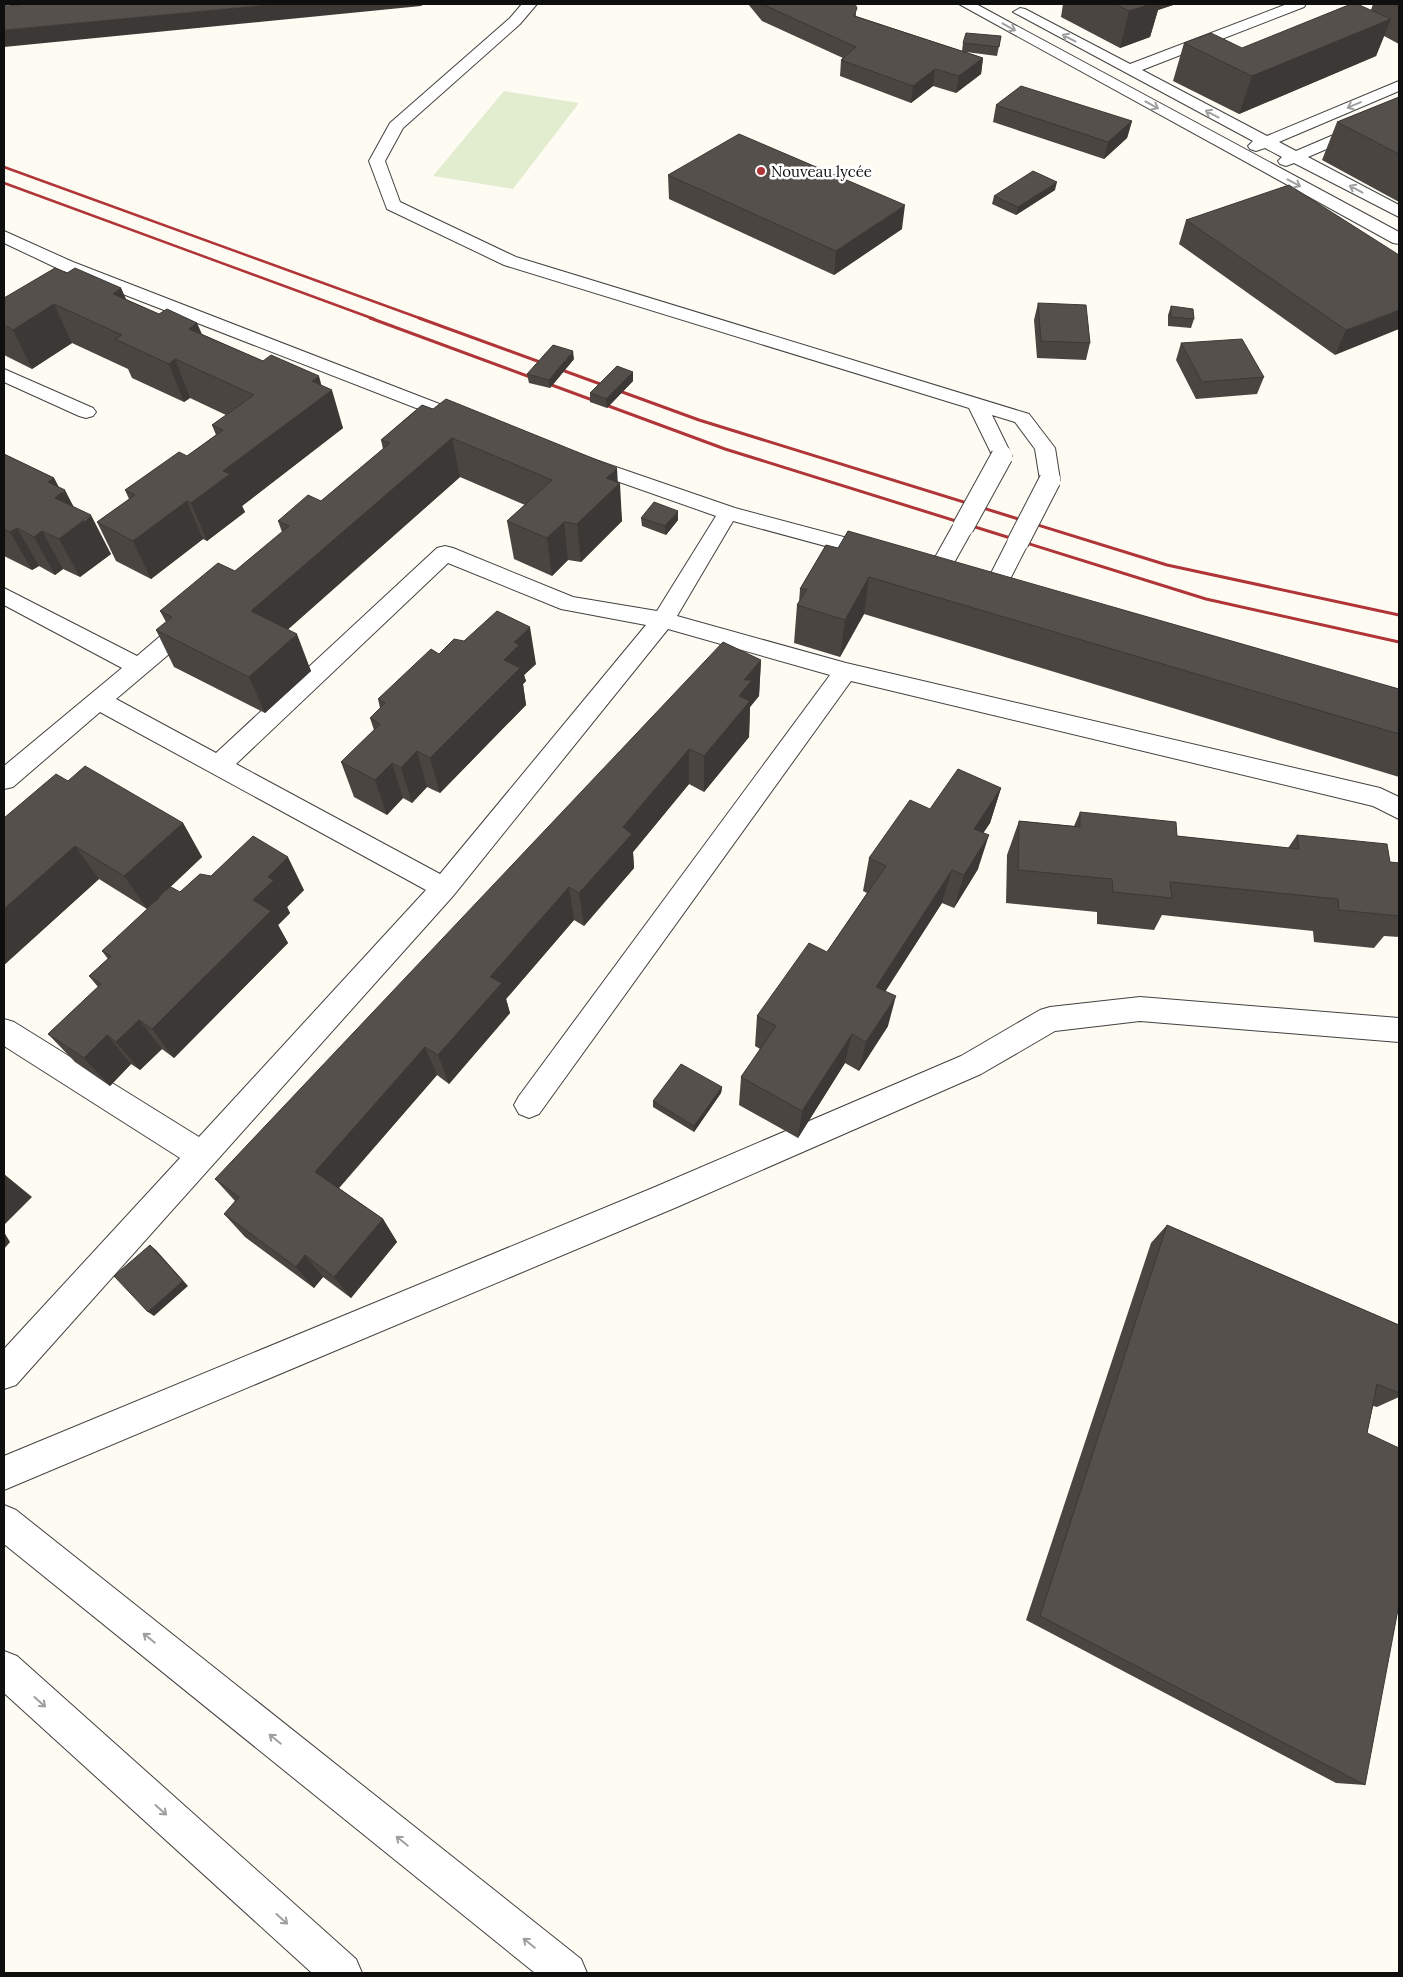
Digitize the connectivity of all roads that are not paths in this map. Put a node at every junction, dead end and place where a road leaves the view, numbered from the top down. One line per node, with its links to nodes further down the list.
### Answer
1 (530, 4): 17 (street)
2 (966, 4): 5 (street)
3 (1299, 4): 6 (street)
4 (1011, 5): 5 (street); 6 (street, one-way to 4)
5 (989, 16): 10 (street, one-way to 10)
6 (1129, 70): 9 (street, one-way to 6)
7 (1399, 86): 9 (street, one-way to 9)
8 (1399, 112): 11 (street)
9 (1266, 142): 10 (street); 11 (street)
10 (1239, 153): 12 (street)
11 (1296, 157): 12 (street); 13 (street, one-way to 11)
12 (1268, 169): 15 (street, one-way to 15)
13 (1399, 212)
14 (4, 236): 19 (street)
15 (1399, 239)
16 (4, 375): 18 (street)
17 (977, 405): 22 (street, bridge); 22 (street, bridge)
18 (86, 412)
19 (417, 439)
20 (560, 454): 21 (street)
21 (728, 513): 22 (street); 25 (street)
22 (958, 575)
23 (4, 596): 26 (street)
24 (205, 611): 26 (street)
25 (664, 620): 27 (street); 29 (street); 32 (street)
26 (137, 666): 28 (street)
27 (846, 671): 31 (street); 35 (street)
28 (99, 702): 29 (street); 30 (street)
29 (218, 766): 32 (street)
30 (9, 769)
31 (1399, 809)
32 (444, 888): 36 (street)
33 (1399, 1030): 38 (street)
34 (4, 1031): 36 (street)
35 (529, 1105)
36 (201, 1155): 37 (street)
37 (4, 1373)
38 (4, 1473)
39 (4, 1522): 42 (street, one-way to 39)
40 (4, 1669): 41 (street, one-way to 41)
41 (342, 1973)
42 (567, 1973)

